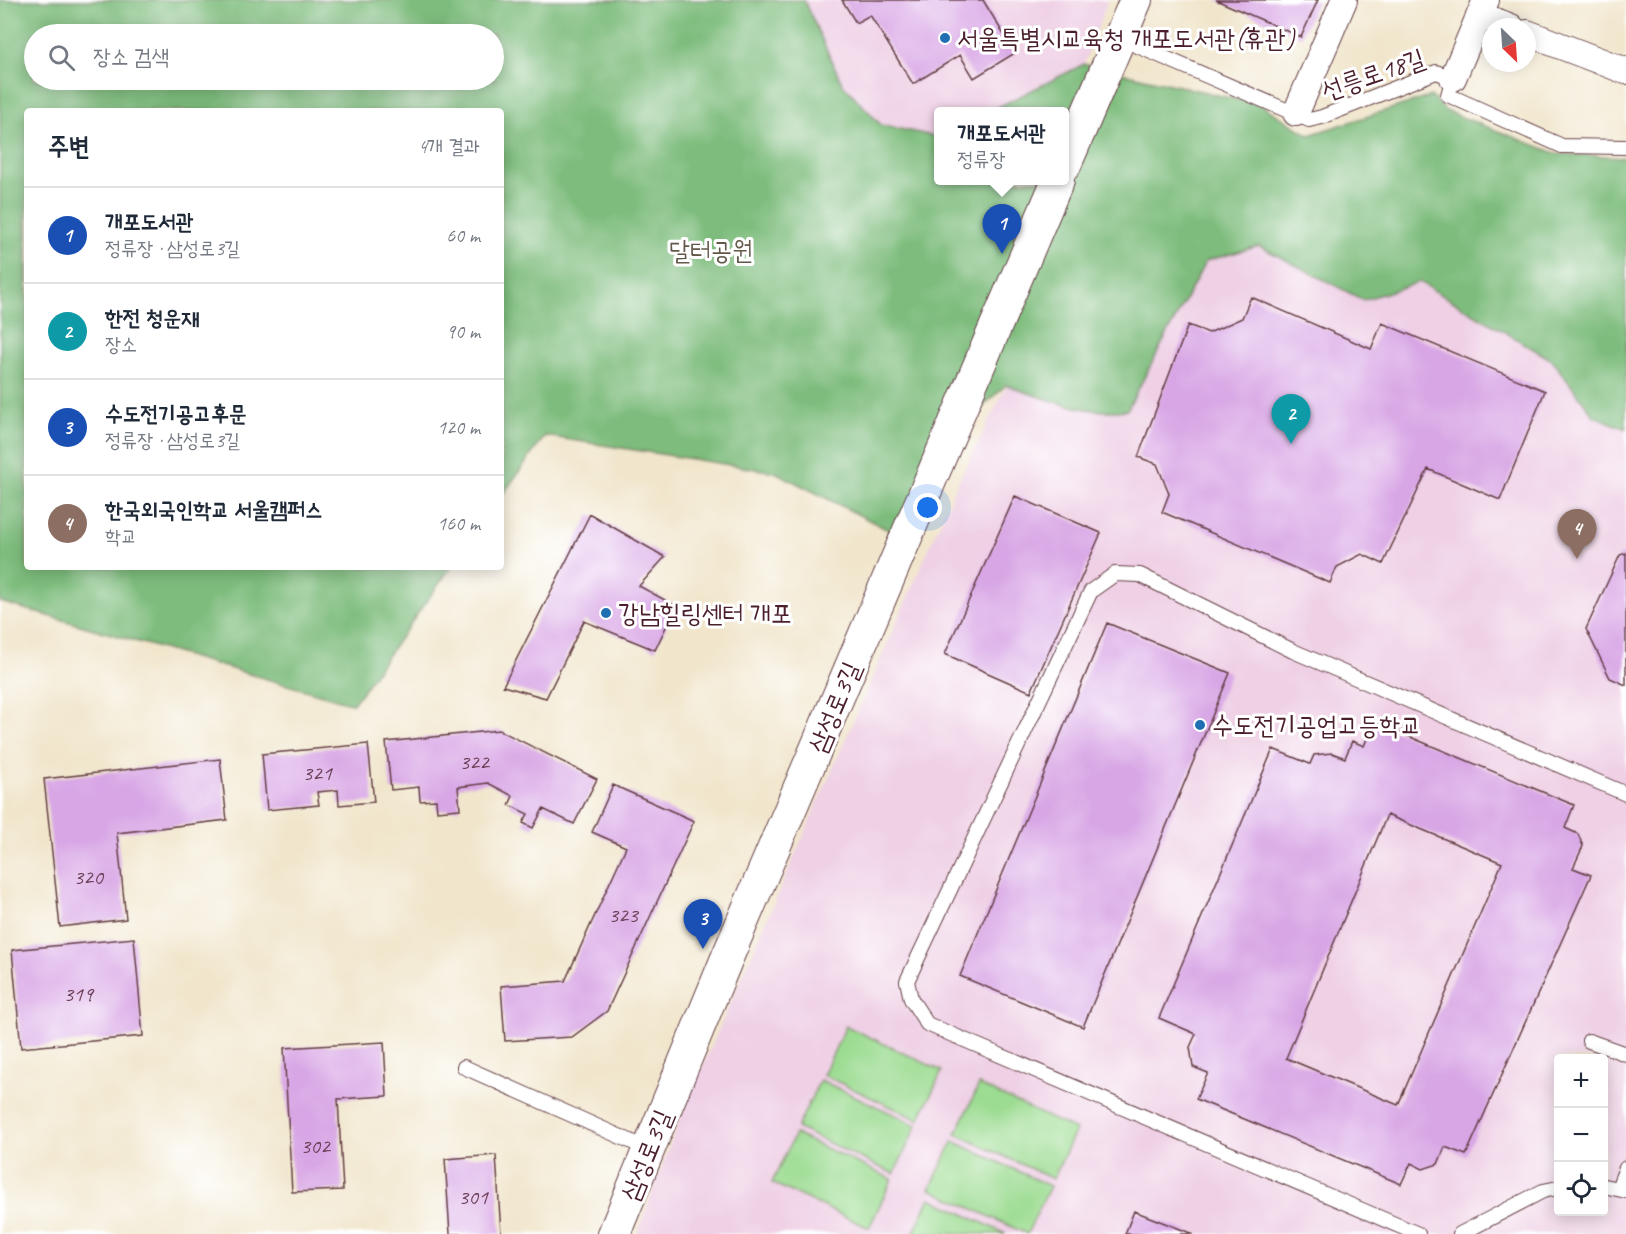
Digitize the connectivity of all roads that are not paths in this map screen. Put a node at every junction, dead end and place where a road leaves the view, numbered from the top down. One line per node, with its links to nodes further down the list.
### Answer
1 (1136, 0): 6 (street)
2 (1344, 0): 9 (street)
3 (1483, 8): 4 (street); 8 (street)
4 (1498, 18)
5 (1536, 36): 7 (street)
6 (1119, 38): 9 (lane, 선릉로18길); 11 (street)
7 (1626, 71)
8 (1453, 78): 9 (lane, 선릉로18길); 10 (lane, 선릉로18길)
9 (1296, 113)
10 (1626, 147)
11 (1069, 156)
12 (1056, 185): 17 (street, 삼성로3길)
13 (1626, 794): 22 (lane)
14 (1589, 1041): 15 (lane)
15 (1626, 1054)
16 (464, 1067): 17 (lane)
17 (648, 1149): 21 (street, 삼성로3길)
18 (1626, 1168): 20 (lane)
19 (1554, 1189): 23 (lane)
20 (1622, 1190)
21 (614, 1234)
22 (1418, 1234)
23 (1460, 1234)

